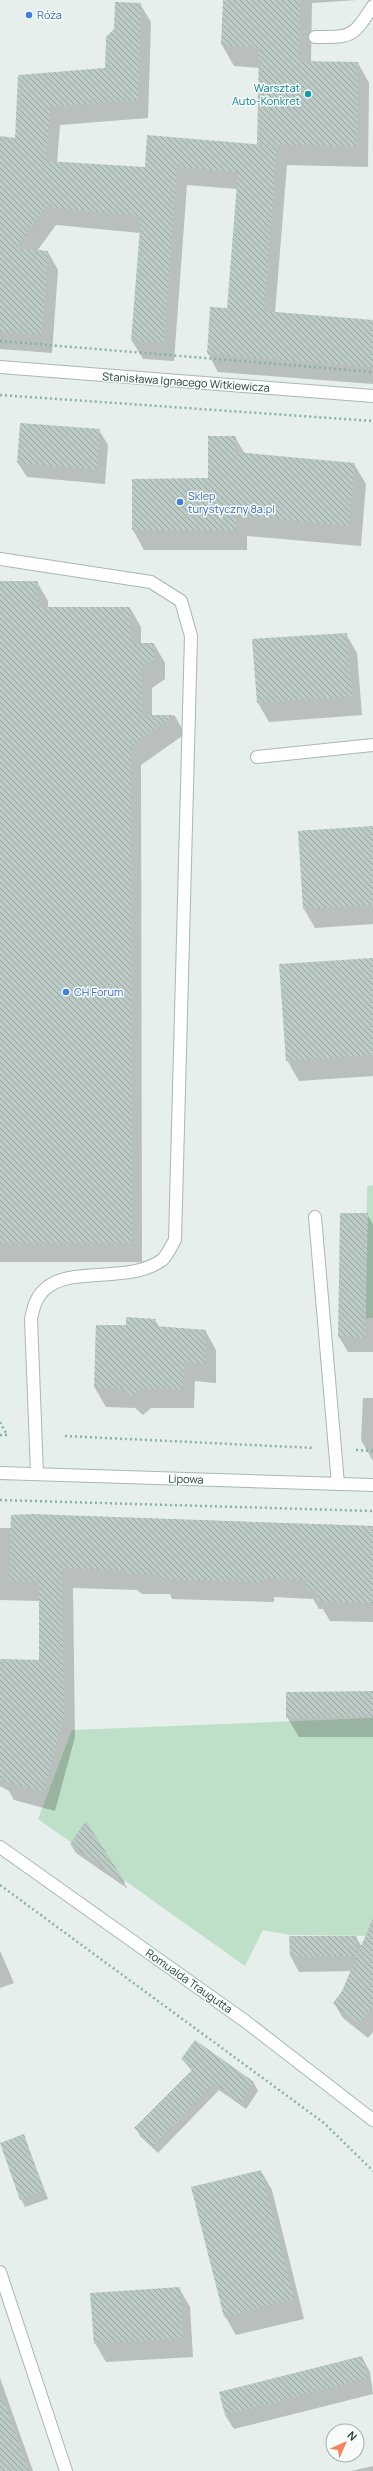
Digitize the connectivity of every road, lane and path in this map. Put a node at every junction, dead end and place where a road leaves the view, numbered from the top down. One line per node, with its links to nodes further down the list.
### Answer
1 (373, 6): 2 (street)
2 (315, 37)
3 (0, 341): 5 (path)
4 (0, 367): 7 (street, Stanisława Ignacego Witkiewicza)
5 (373, 372)
6 (0, 395): 8 (path)
7 (373, 396)
8 (373, 421)
9 (0, 559): 19 (street)
10 (373, 745): 11 (street)
11 (257, 757)
12 (315, 1217): 16 (street)
13 (0, 1422): 14 (path)
14 (0, 1435)
15 (65, 1436): 16 (path)
16 (335, 1449): 17 (path); 20 (street)
17 (373, 1451)
18 (0, 1472): 19 (street, Lipowa)
19 (37, 1474): 20 (street, Lipowa)
20 (338, 1484): 21 (street, Lipowa)
21 (373, 1485)
22 (0, 1500): 23 (path)
23 (373, 1511)
24 (0, 1847): 26 (street, Romualda Traugutta)
25 (0, 1885): 27 (path)
26 (373, 2120)
27 (373, 2171)
28 (0, 2272): 29 (street)
29 (66, 2471)

